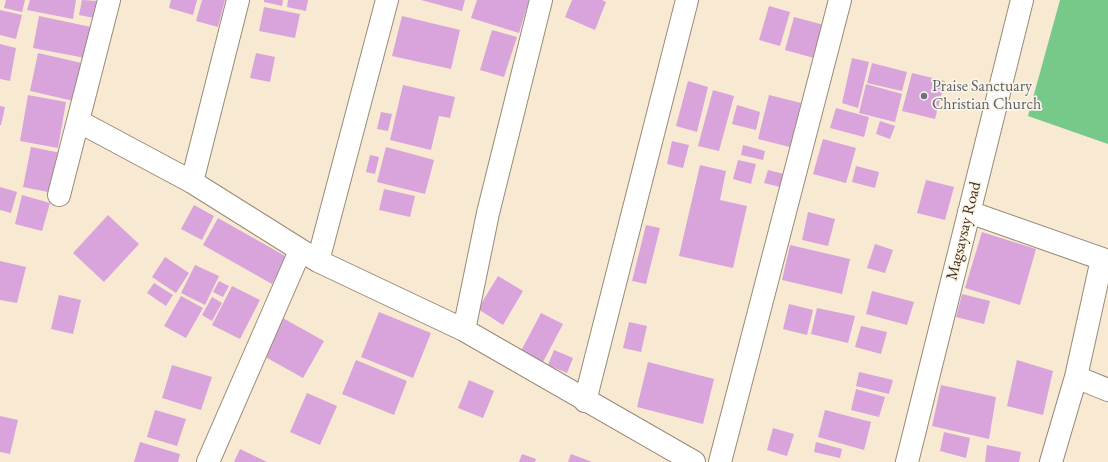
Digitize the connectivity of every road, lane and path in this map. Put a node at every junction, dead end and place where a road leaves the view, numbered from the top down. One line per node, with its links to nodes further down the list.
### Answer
1 (109, 0): 8 (street)
2 (238, 0): 9 (street)
3 (387, 0): 12 (street)
4 (541, 0): 14 (street)
5 (687, 0): 17 (street)
6 (840, 0): 20 (street)
7 (1022, 0): 11 (street, Magsaysay Road)
8 (78, 121): 9 (street); 10 (street)
9 (192, 182): 12 (street)
10 (58, 195)
11 (969, 212): 13 (street); 21 (street, Magsaysay Road)
12 (309, 256): 14 (street); 18 (street)
13 (1105, 260): 15 (street)
14 (464, 330): 17 (street)
15 (1076, 377): 16 (street); 22 (street)
16 (1108, 390)
17 (585, 401): 19 (street)
18 (208, 462)
19 (694, 462)
20 (720, 462)
21 (907, 462)
22 (1051, 462)

